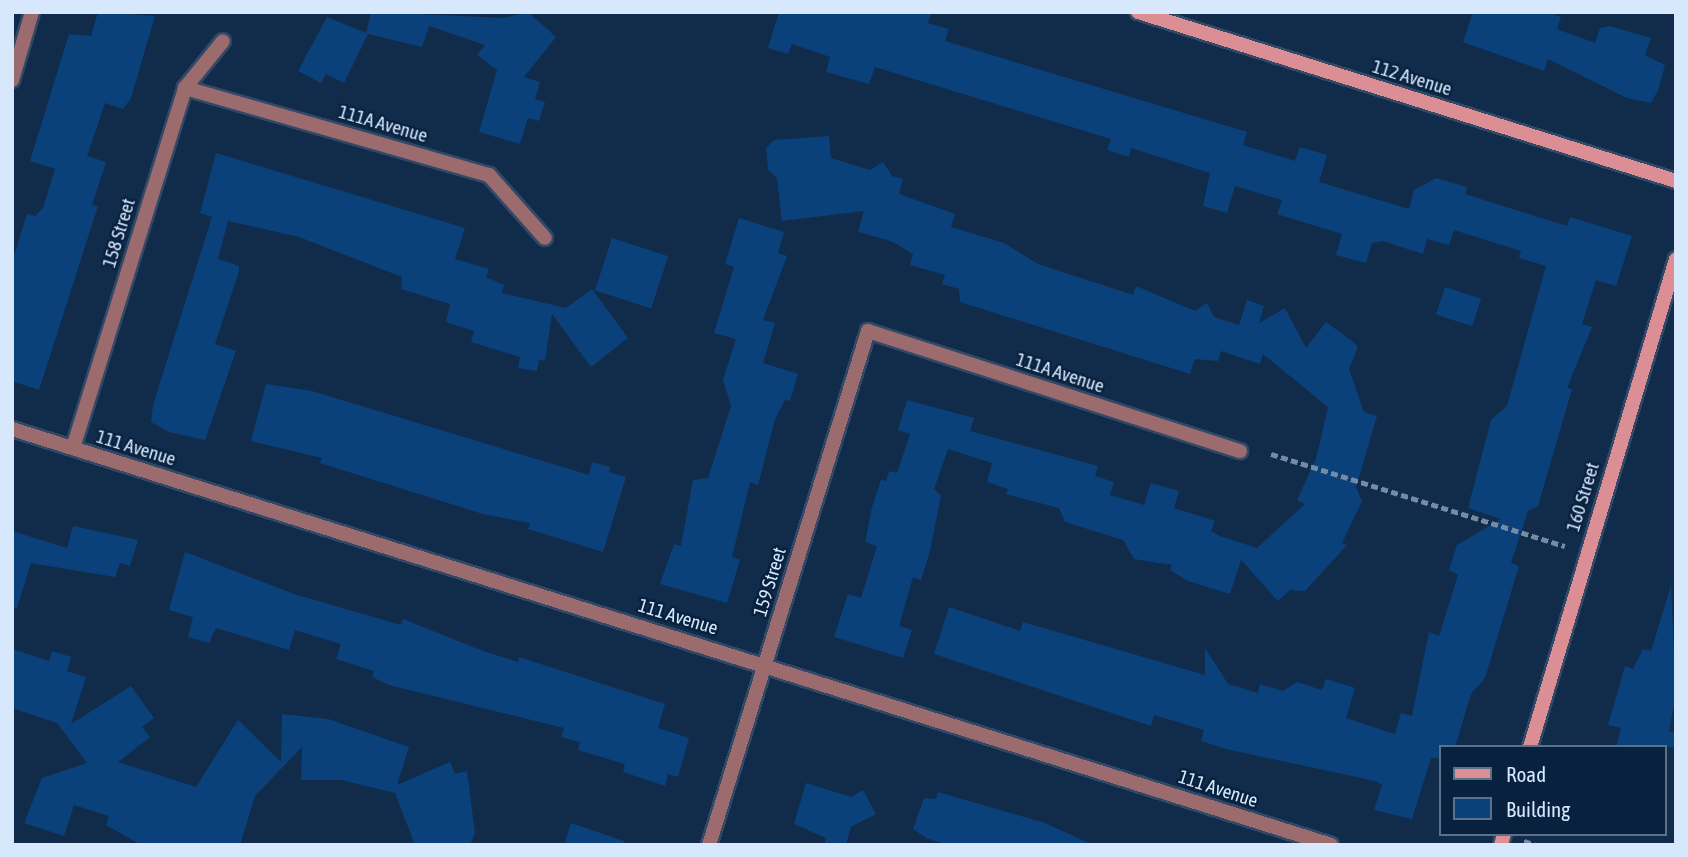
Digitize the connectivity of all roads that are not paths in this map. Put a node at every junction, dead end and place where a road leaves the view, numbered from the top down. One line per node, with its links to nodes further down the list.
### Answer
1 (32, 12): 4 (street)
2 (1138, 12): 6 (street, 112 Avenue)
3 (223, 41): 5 (street, 158 Street)
4 (12, 80)
5 (185, 88): 7 (street, 111A Avenue); 11 (street, 158 Street)
6 (1676, 181)
7 (545, 238)
8 (1676, 259): 14 (street, 160 Street)
9 (868, 331): 12 (street, 111A Avenue); 13 (street, 159 Street)
10 (12, 429): 11 (street, 111 Avenue)
11 (73, 449): 13 (street, 111 Avenue)
12 (1240, 451)
13 (764, 664): 15 (street, 159 Street); 16 (street, 111 Avenue)
14 (1531, 745)
15 (709, 845)
16 (1331, 845)

